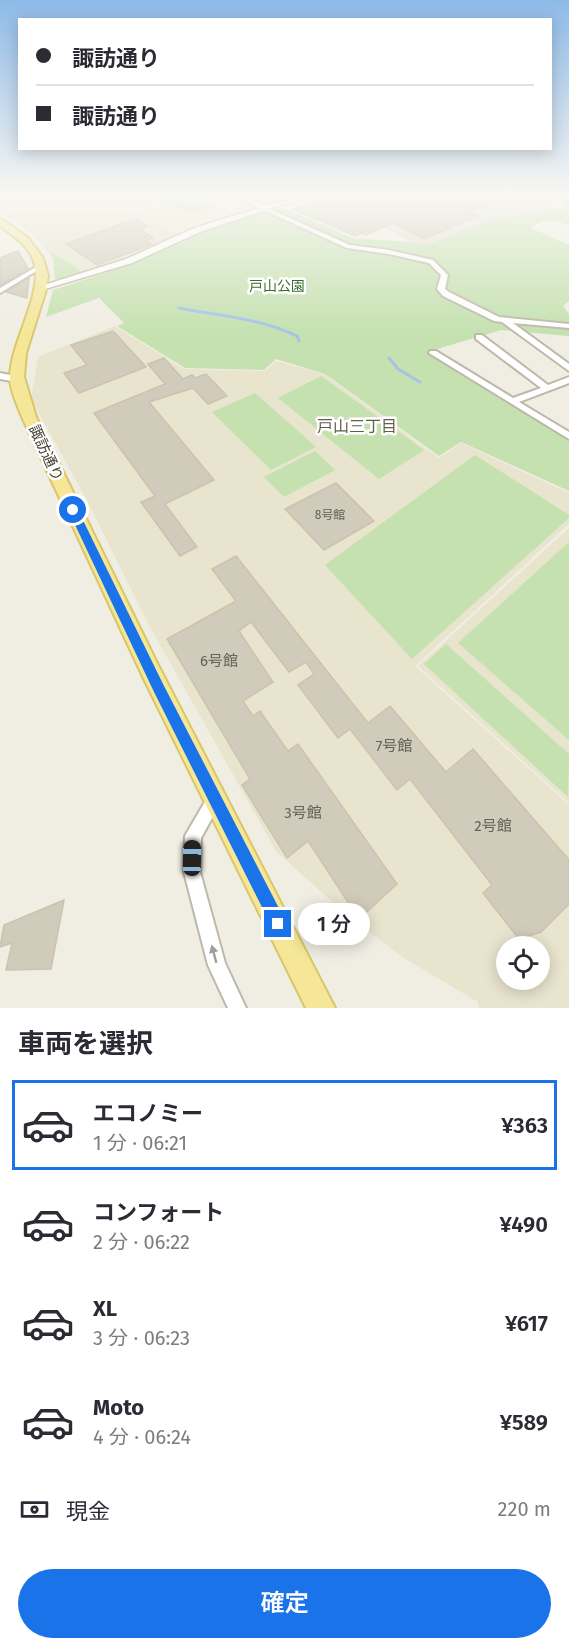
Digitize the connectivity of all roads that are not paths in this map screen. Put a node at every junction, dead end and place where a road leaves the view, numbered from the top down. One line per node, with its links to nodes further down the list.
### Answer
1 (25, 241): 4 (main road, 諏訪通り)
2 (172, 241): 5 (street)
3 (334, 241): 7 (street)
4 (41, 266): 5 (main road, 諏訪通り); 6 (street)
5 (42, 287): 12 (main road, 諏訪通り)
6 (0, 291)
7 (503, 319): 8 (street); 11 (street)
8 (569, 326)
9 (479, 338): 14 (street)
10 (433, 352): 15 (street)
11 (569, 368)
12 (9, 377): 17 (main road, 諏訪通り)
13 (567, 382): 14 (street)
14 (547, 388): 15 (street)
15 (513, 401): 16 (street)
16 (569, 436)
17 (215, 798): 18 (street, one-way to 17); 19 (main road, 諏訪通り)
18 (237, 1008)
19 (321, 1008)

